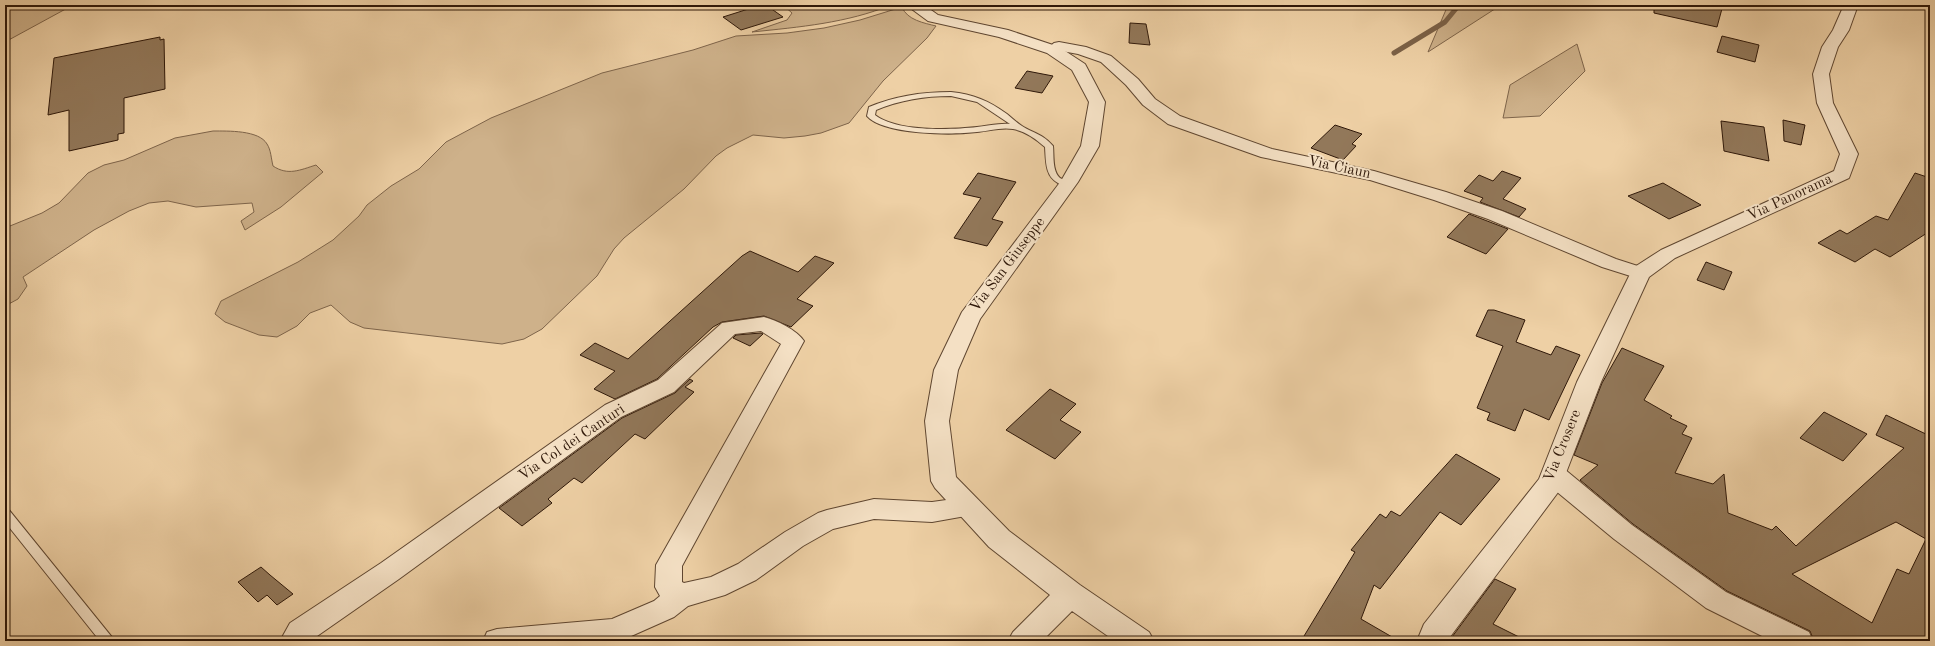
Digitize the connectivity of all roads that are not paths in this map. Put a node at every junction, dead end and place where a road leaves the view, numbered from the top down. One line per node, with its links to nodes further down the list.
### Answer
1 (917, 5): 3 (street, Via San Giuseppe)
2 (1851, 5): 6 (street, Via Panorama)
3 (1053, 50): 5 (street, Via San Giuseppe); 6 (street, Via Ciaun)
4 (1018, 127): 4 (lane); 5 (lane)
5 (1067, 185): 8 (street, Via San Giuseppe)
6 (1640, 273): 7 (street, Via Crosere)
7 (1554, 475): 17 (street, Via Crosere); 18 (street)
8 (968, 507): 10 (street, Via San Giuseppe); 11 (street)
9 (5, 513): 12 (lane)
10 (1070, 594): 15 (street); 16 (street, Via San Giuseppe)
11 (680, 596): 13 (street, Via Col dei Canturi); 14 (street)
12 (108, 641)
13 (294, 641)
14 (497, 641)
15 (1023, 641)
16 (1139, 641)
17 (1432, 641)
18 (1799, 641)

